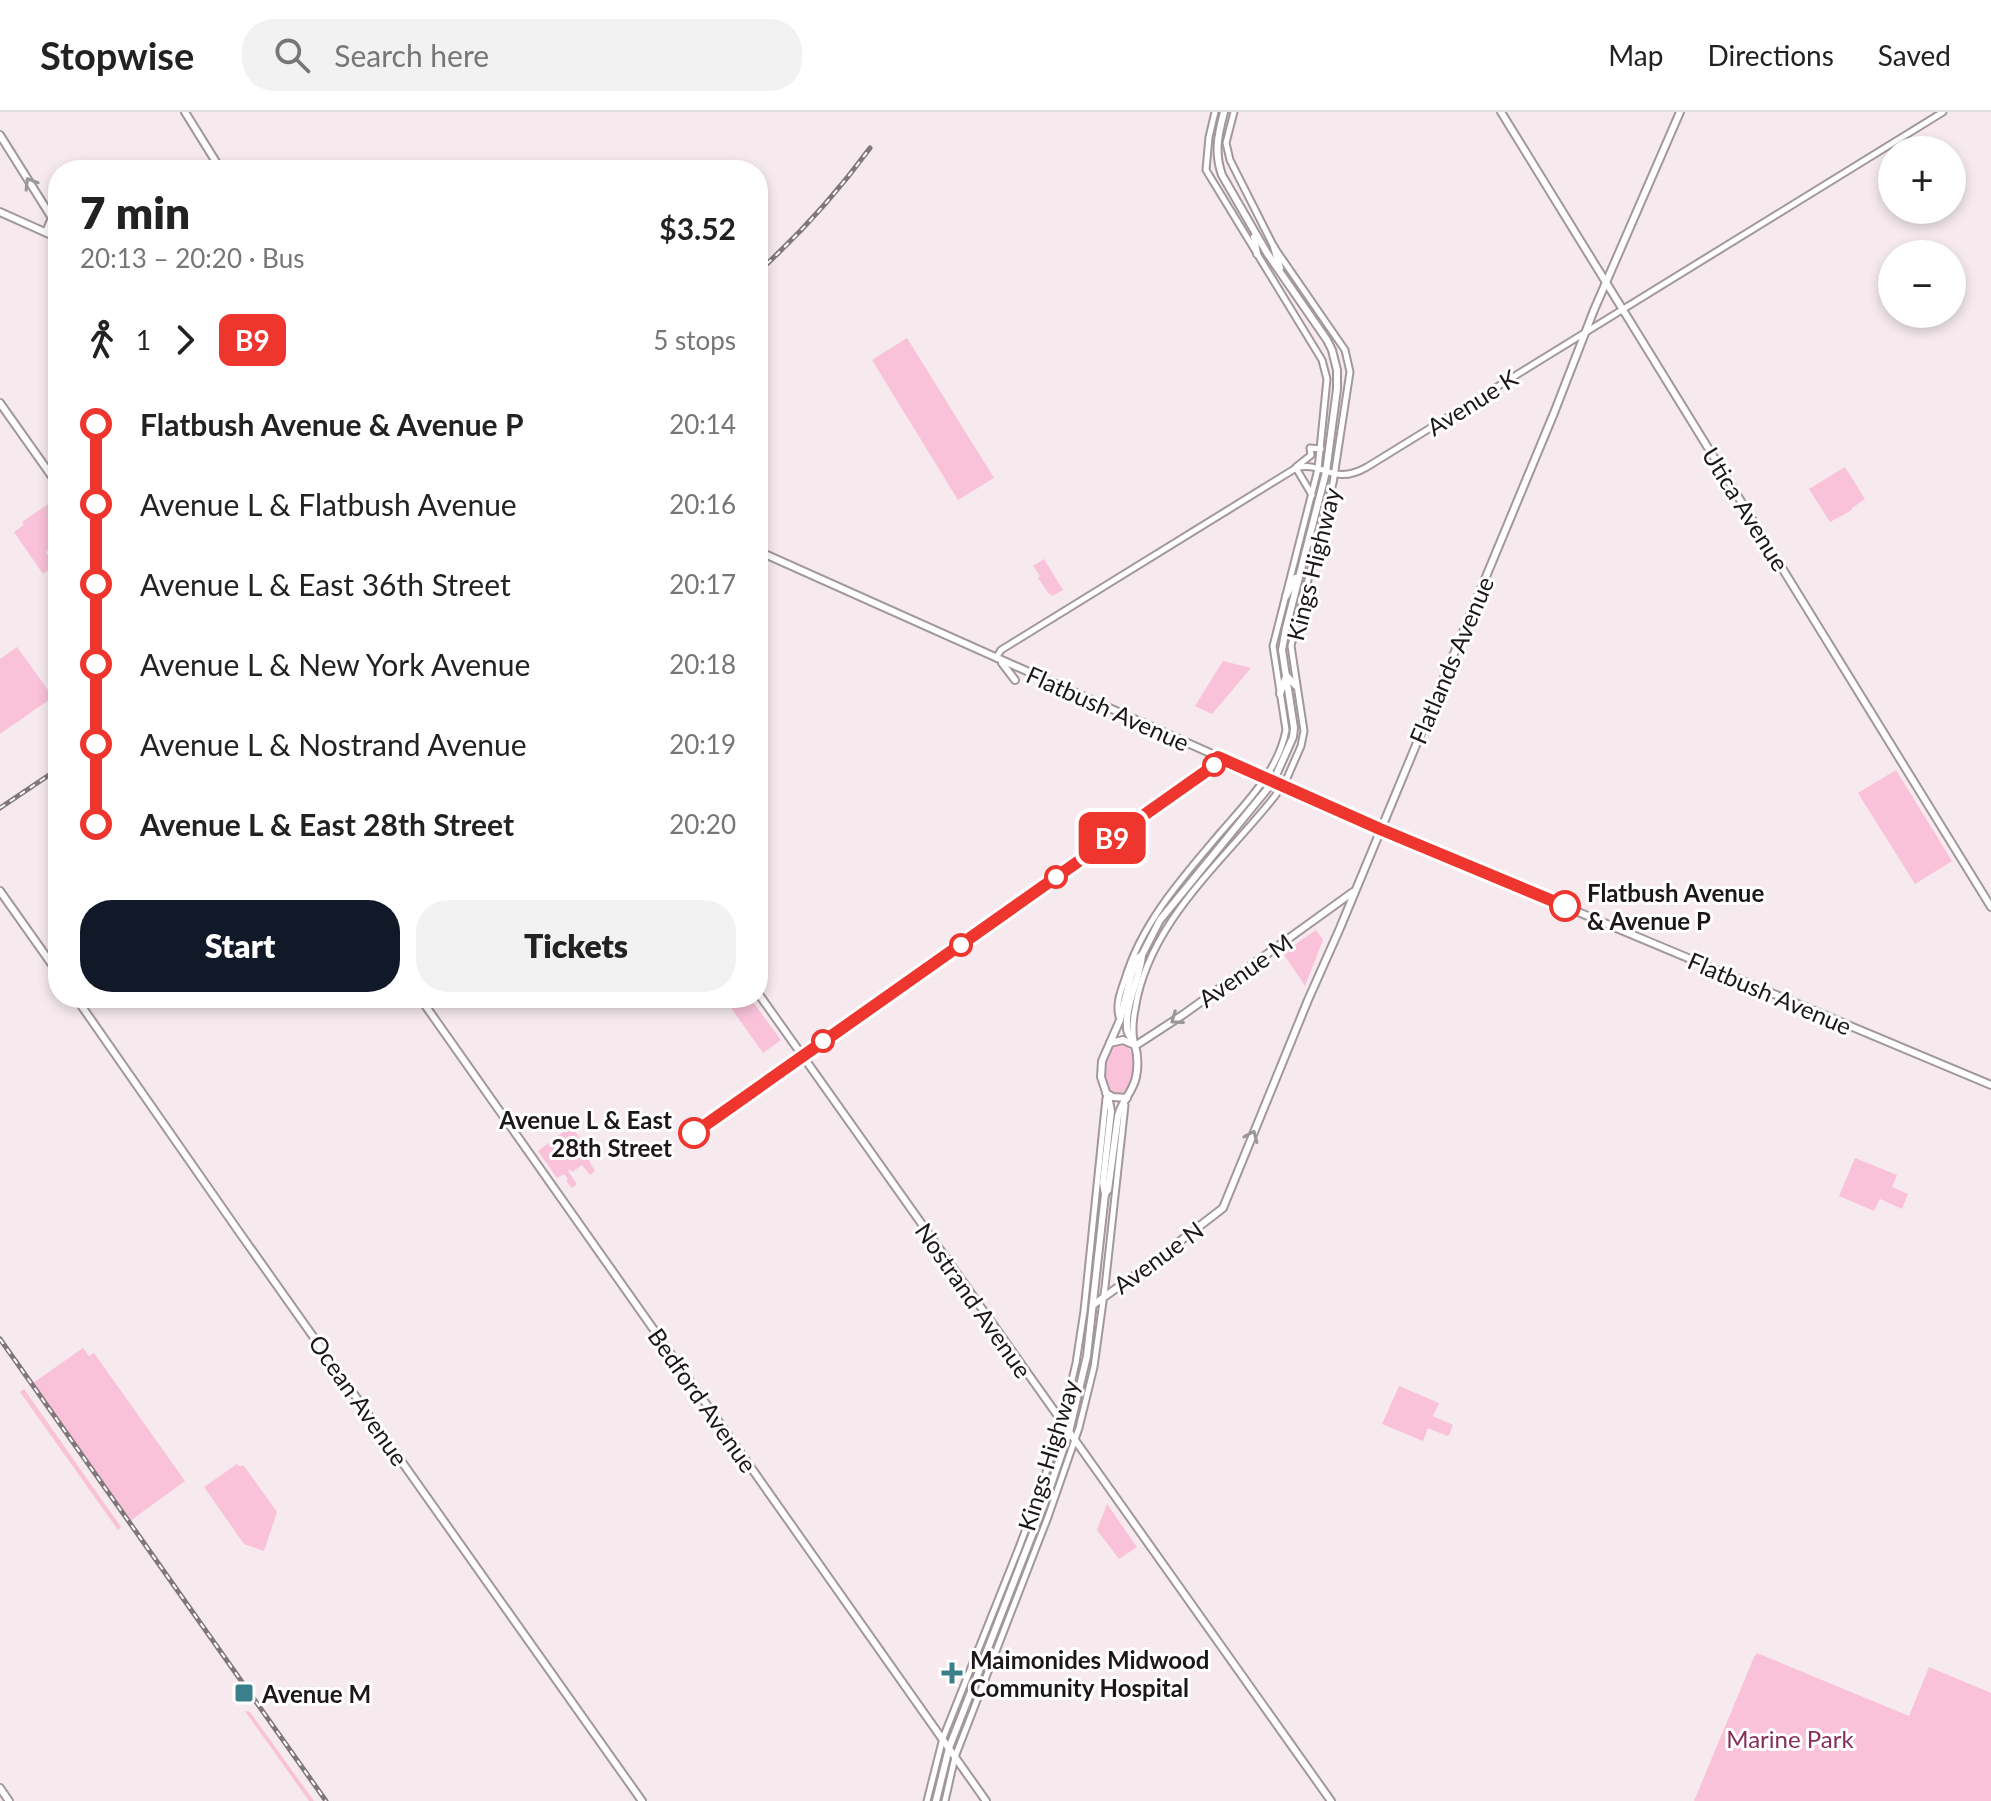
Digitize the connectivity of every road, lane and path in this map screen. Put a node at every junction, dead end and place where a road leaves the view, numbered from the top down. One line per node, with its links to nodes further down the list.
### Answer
1 (185, 112): 9 (main road)
2 (1215, 112): 16 (street, Kings Highway)
3 (1224, 112): 13 (main road, Kings Highway)
4 (1234, 112): 15 (street, Kings Highway)
5 (1501, 112): 18 (main road, Utica Avenue)
6 (1680, 112): 18 (main road, Flatlands Avenue)
7 (1943, 112): 19 (street, Avenue K)
8 (0, 135): 11 (main road, one-way to 8)
9 (215, 160)
10 (0, 212): 14 (main road)
11 (48, 212)
12 (48, 227): 14 (main road, one-way to 12)
13 (1253, 230): 16 (main road); 17 (main road, Kings Highway)
14 (46, 232)
15 (1274, 247): 17 (main road); 27 (street, Kings Highway)
16 (1257, 254): 22 (street, Kings Highway)
17 (1282, 275): 26 (main road, Kings Highway)
18 (1607, 284): 19 (main road, Utica Avenue); 20 (main road, Flatlands Avenue)
19 (1623, 310): 20 (street, Avenue K); 44 (main road, Utica Avenue)
20 (1586, 332): 27 (street, Avenue K); 41 (main road, Flatlands Avenue)
21 (0, 403): 25 (main road)
22 (1321, 449): 23 (street); 24 (street, Kings Highway)
23 (1296, 468): 24 (street); 28 (street); 34 (street)
24 (1318, 469): 26 (street); 28 (street, Kings Highway)
25 (48, 471)
26 (1326, 472): 27 (street); 30 (main road, Kings Highway)
27 (1335, 475): 29 (street, Kings Highway)
28 (1312, 495): 33 (street, Kings Highway)
29 (1321, 529): 30 (main road); 37 (street, Kings Highway)
30 (1307, 546): 32 (main road, Kings Highway)
31 (768, 556): 34 (main road, Flatbush Avenue)
32 (1300, 572): 33 (main road); 35 (main road, Kings Highway)
33 (1286, 596): 38 (street, Kings Highway)
34 (998, 659): 36 (main road); 39 (main road, Flatbush Avenue)
35 (1286, 675): 37 (main road); 38 (main road); 39 (main road, Kings Highway)
36 (1015, 680)
37 (1296, 686): 40 (street, Kings Highway)
38 (1280, 694): 39 (street, Kings Highway)
39 (1270, 780): 40 (main road, Flatbush Avenue); 45 (main road, Kings Highway); 50 (street, Kings Highway)
40 (1282, 786): 41 (main road, Flatbush Avenue); 52 (street, Kings Highway)
41 (1380, 829): 43 (main road, Flatlands Avenue); 53 (main road, Flatbush Avenue)
42 (0, 891): 46 (main road)
43 (1353, 892): 52 (main road, Avenue M, one-way to 52); 57 (main road, Flatlands Avenue, one-way to 43)
44 (1991, 907)
45 (1142, 955): 50 (main road, Kings Highway); 52 (main road, Kings Highway)
46 (48, 959)
47 (768, 1007): 60 (main road, Nostrand Avenue)
48 (83, 1008): 68 (main road, Ocean Avenue)
49 (427, 1008): 63 (main road, Bedford Avenue)
50 (1120, 1020): 51 (main road, Kings Highway)
51 (1110, 1043): 52 (main road); 54 (main road, Kings Highway)
52 (1135, 1046): 55 (main road, Kings Highway)
53 (1991, 1085)
54 (1106, 1093): 55 (main road); 56 (main road, Kings Highway); 60 (street, Kings Highway)
55 (1127, 1098): 56 (main road, Kings Highway); 58 (street, Kings Highway)
56 (1105, 1194): 59 (main road, Kings Highway)
57 (1223, 1208): 58 (main road, Avenue N)
58 (1104, 1297): 59 (main road, Avenue N); 62 (street, Kings Highway)
59 (1093, 1305): 61 (main road, Kings Highway)
60 (1062, 1423): 61 (main road, Nostrand Avenue); 63 (street, Kings Highway)
61 (1069, 1432): 62 (main road, Nostrand Avenue); 64 (main road, Kings Highway)
62 (1075, 1441): 65 (street, Kings Highway); 73 (main road, Nostrand Avenue)
63 (943, 1738): 64 (main road, Bedford Avenue); 69 (street, Kings Highway)
64 (949, 1748): 65 (main road, Bedford Avenue); 70 (main road, Kings Highway)
65 (955, 1757): 71 (street, Kings Highway); 72 (main road, Bedford Avenue)
66 (0, 1788): 67 (main road)
67 (9, 1801)
68 (642, 1801)
69 (927, 1801)
70 (936, 1801)
71 (945, 1801)
72 (986, 1801)
73 (1331, 1801)

